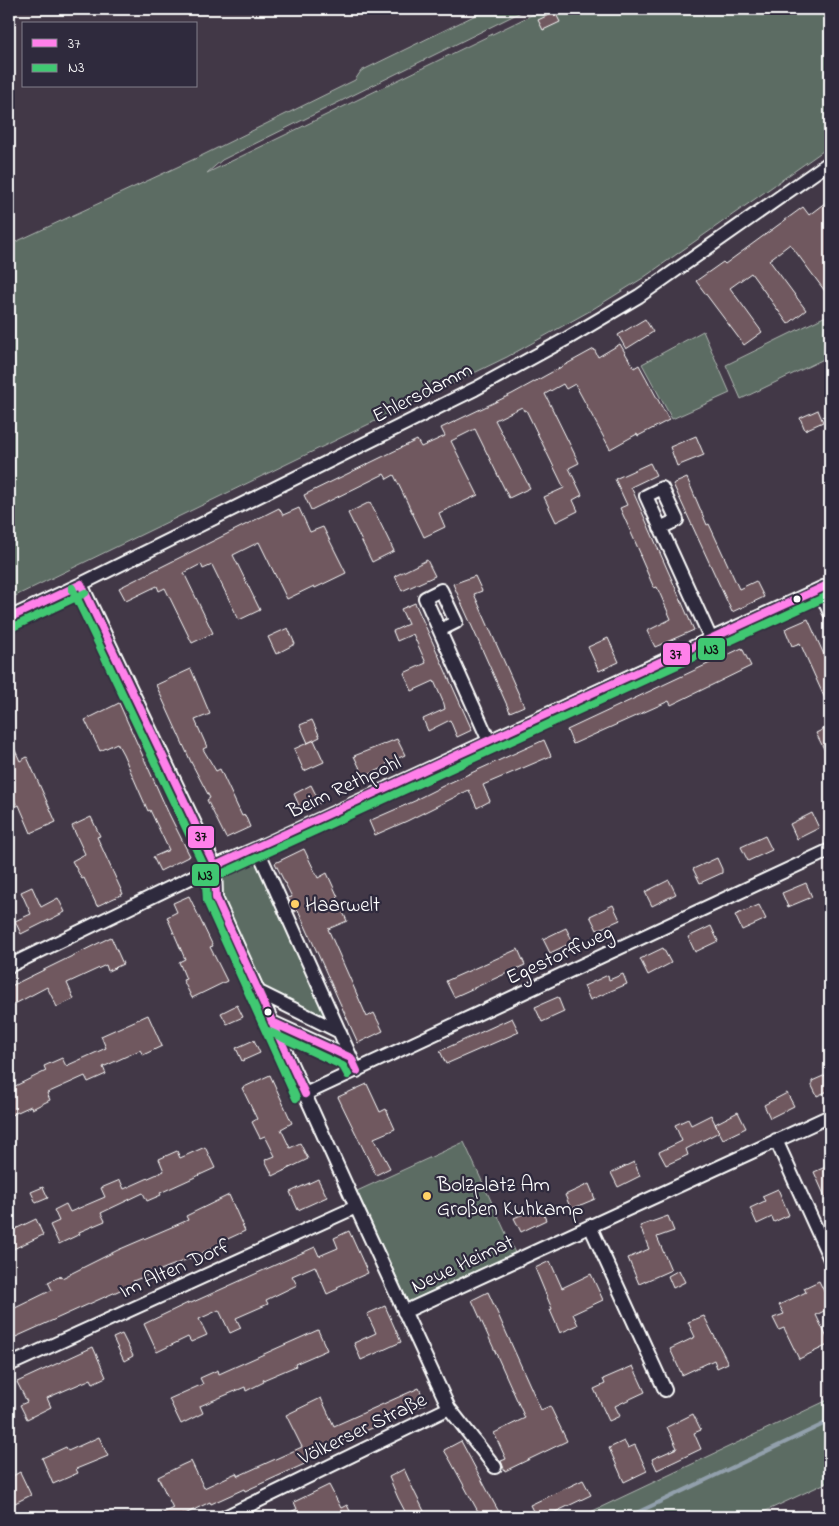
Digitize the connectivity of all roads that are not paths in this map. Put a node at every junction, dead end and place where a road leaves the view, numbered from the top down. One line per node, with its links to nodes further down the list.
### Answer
1 (830, 162): 3 (street, Ehlersdamm)
2 (660, 528): 8 (street)
3 (82, 584): 6 (street, Ehlersdamm); 12 (street)
4 (825, 586): 5 (street); 8 (street, Beim Rethpohl)
5 (830, 613)
6 (9, 618)
7 (440, 630): 9 (street)
8 (711, 639): 9 (street, Beim Rethpohl)
9 (489, 741): 10 (street, Beim Rethpohl)
10 (257, 848): 12 (street, Beim Rethpohl); 16 (street)
11 (830, 850): 18 (street, Egestorffweg)
12 (215, 866): 13 (street, Beim Rethpohl); 14 (street)
13 (9, 966)
14 (259, 992): 15 (street); 16 (street)
15 (272, 1022): 17 (street); 19 (street)
16 (340, 1032): 17 (street)
17 (351, 1058): 18 (street)
18 (357, 1072): 19 (street, Egestorffweg)
19 (305, 1094): 22 (street)
20 (830, 1116): 21 (street, Neue Heimat)
21 (776, 1140): 23 (street, Neue Heimat); 24 (street)
22 (356, 1207): 25 (street); 26 (street, Im Alten Dorf)
23 (590, 1226): 25 (street, Neue Heimat); 27 (street)
24 (830, 1259)
25 (404, 1312): 28 (street)
26 (9, 1365)
27 (665, 1390)
28 (449, 1408): 29 (street, Völkerser Straße); 30 (street, Völkerser Straße)
29 (496, 1467)
30 (225, 1517)

